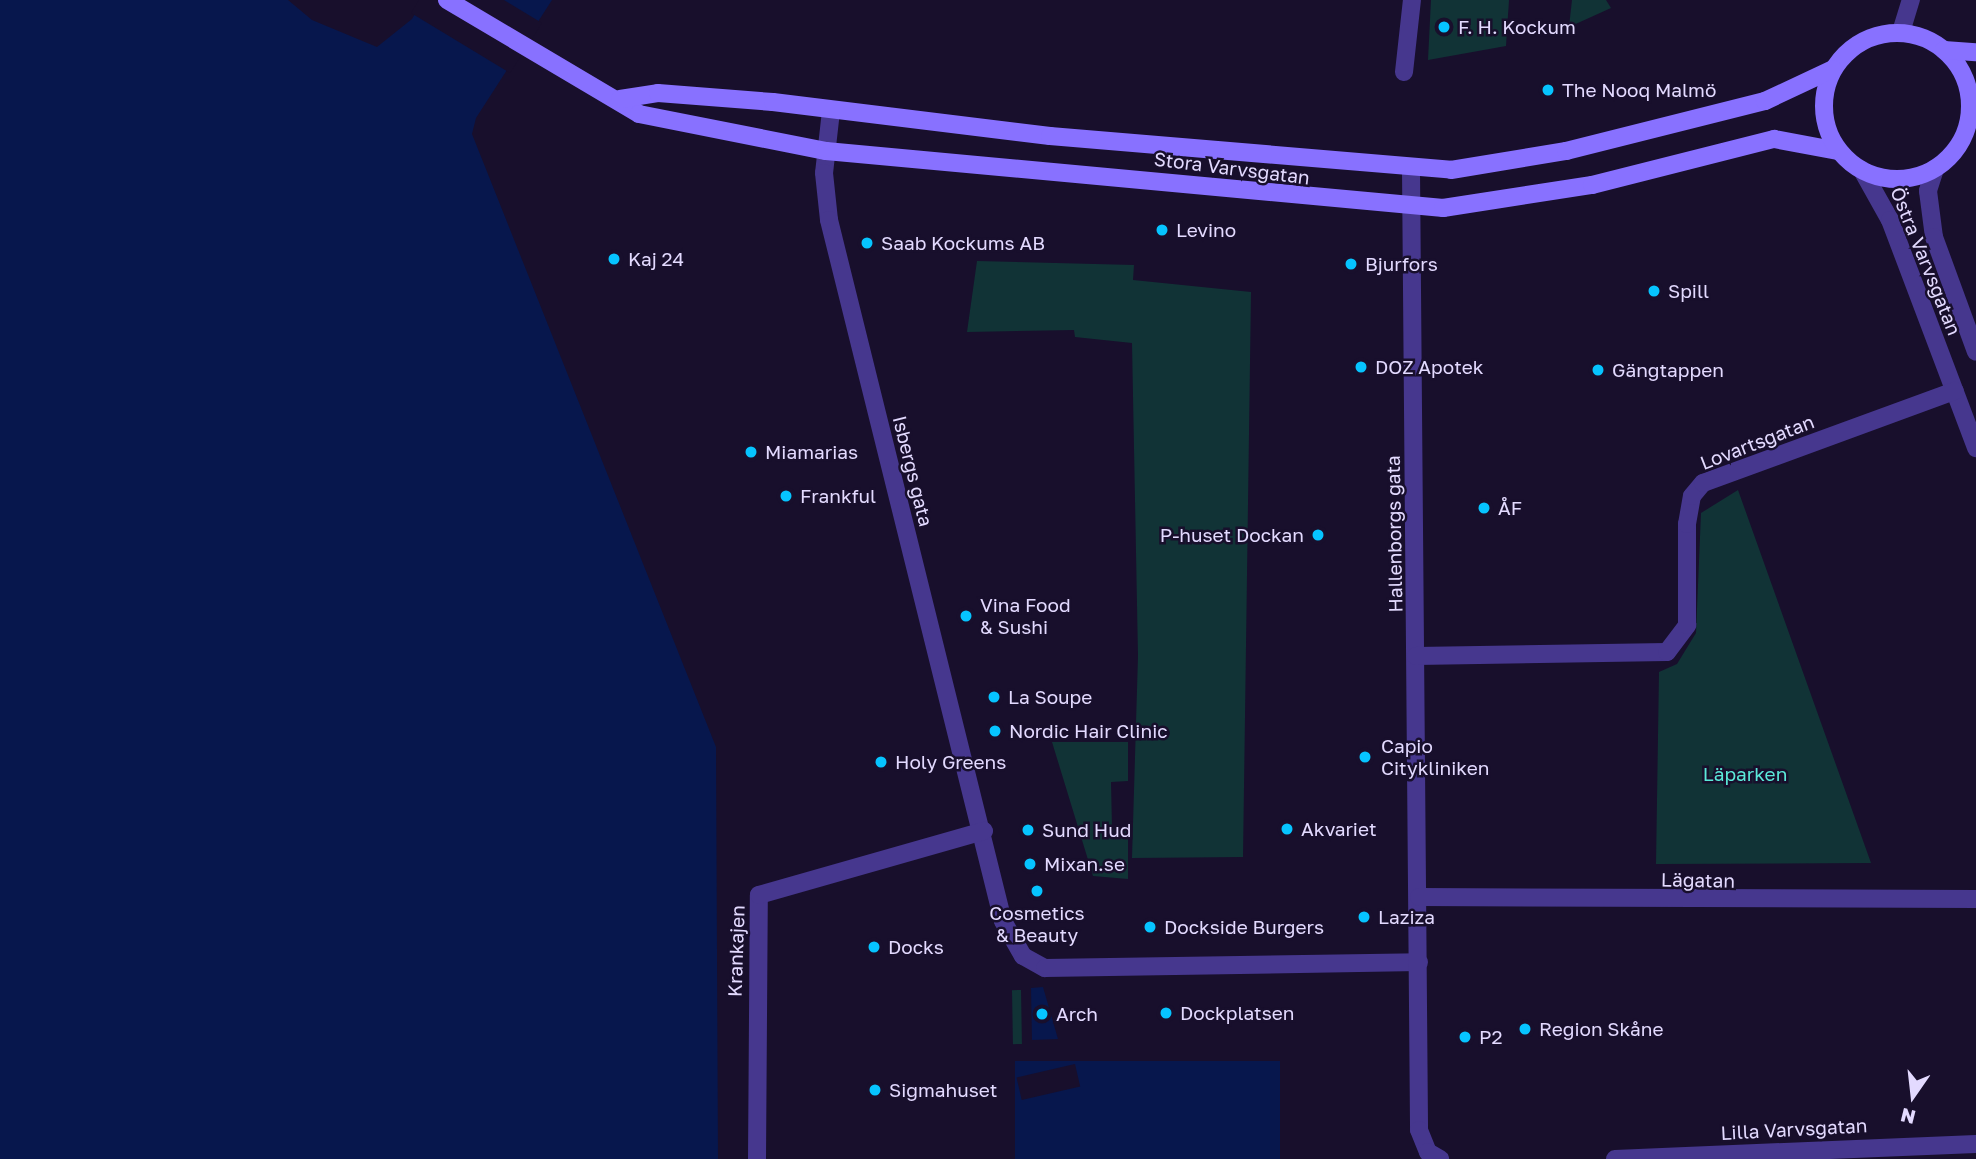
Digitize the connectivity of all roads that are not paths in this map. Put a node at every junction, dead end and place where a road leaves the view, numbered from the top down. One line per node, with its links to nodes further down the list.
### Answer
1 (447, 0): 9 (street, Stora Varvsgatan)
2 (1412, 0): 8 (street)
3 (1912, 0): 4 (street)
4 (1901, 32): 5 (street, Stora Varvsgatan); 7 (street, Stora Varvsgatan)
5 (1944, 50): 6 (street, Stora Varvsgatan); 11 (street, Stora Varvsgatan)
6 (1976, 52)
7 (1833, 69): 13 (street, Stora Varvsgatan); 15 (street, Stora Varvsgatan)
8 (1404, 72)
9 (620, 99): 10 (street, Stora Varvsgatan); 12 (street, Stora Varvsgatan)
10 (831, 111): 12 (street, Isbergs gata); 15 (street, Stora Varvsgatan)
11 (1973, 116): 14 (street, Stora Varvsgatan)
12 (826, 151): 17 (street, Stora Varvsgatan); 22 (street, Isbergs gata)
13 (1839, 151): 16 (street, Stora Varvsgatan); 17 (street, Stora Varvsgatan)
14 (1935, 169): 16 (street, Stora Varvsgatan); 18 (street, Östra Varvsgatan)
15 (1411, 170): 17 (street, Hallenborgs gata)
16 (1862, 170): 19 (street, Östra Varvsgatan)
17 (1412, 208): 21 (street, Hallenborgs gata)
18 (1976, 352)
19 (1955, 391): 20 (street, Östra Varvsgatan); 21 (street, Lovartsgatan)
20 (1976, 448)
21 (1416, 656): 23 (street, Hallenborgs gata)
22 (985, 834): 25 (street); 27 (street, Krankajen)
23 (1419, 897): 24 (street, Lägatan); 25 (street)
24 (1976, 899)
25 (1419, 962): 28 (street)
26 (1976, 1144): 29 (street, Lilla Varvsgatan)
27 (757, 1159)
28 (1439, 1159)
29 (1615, 1159)

